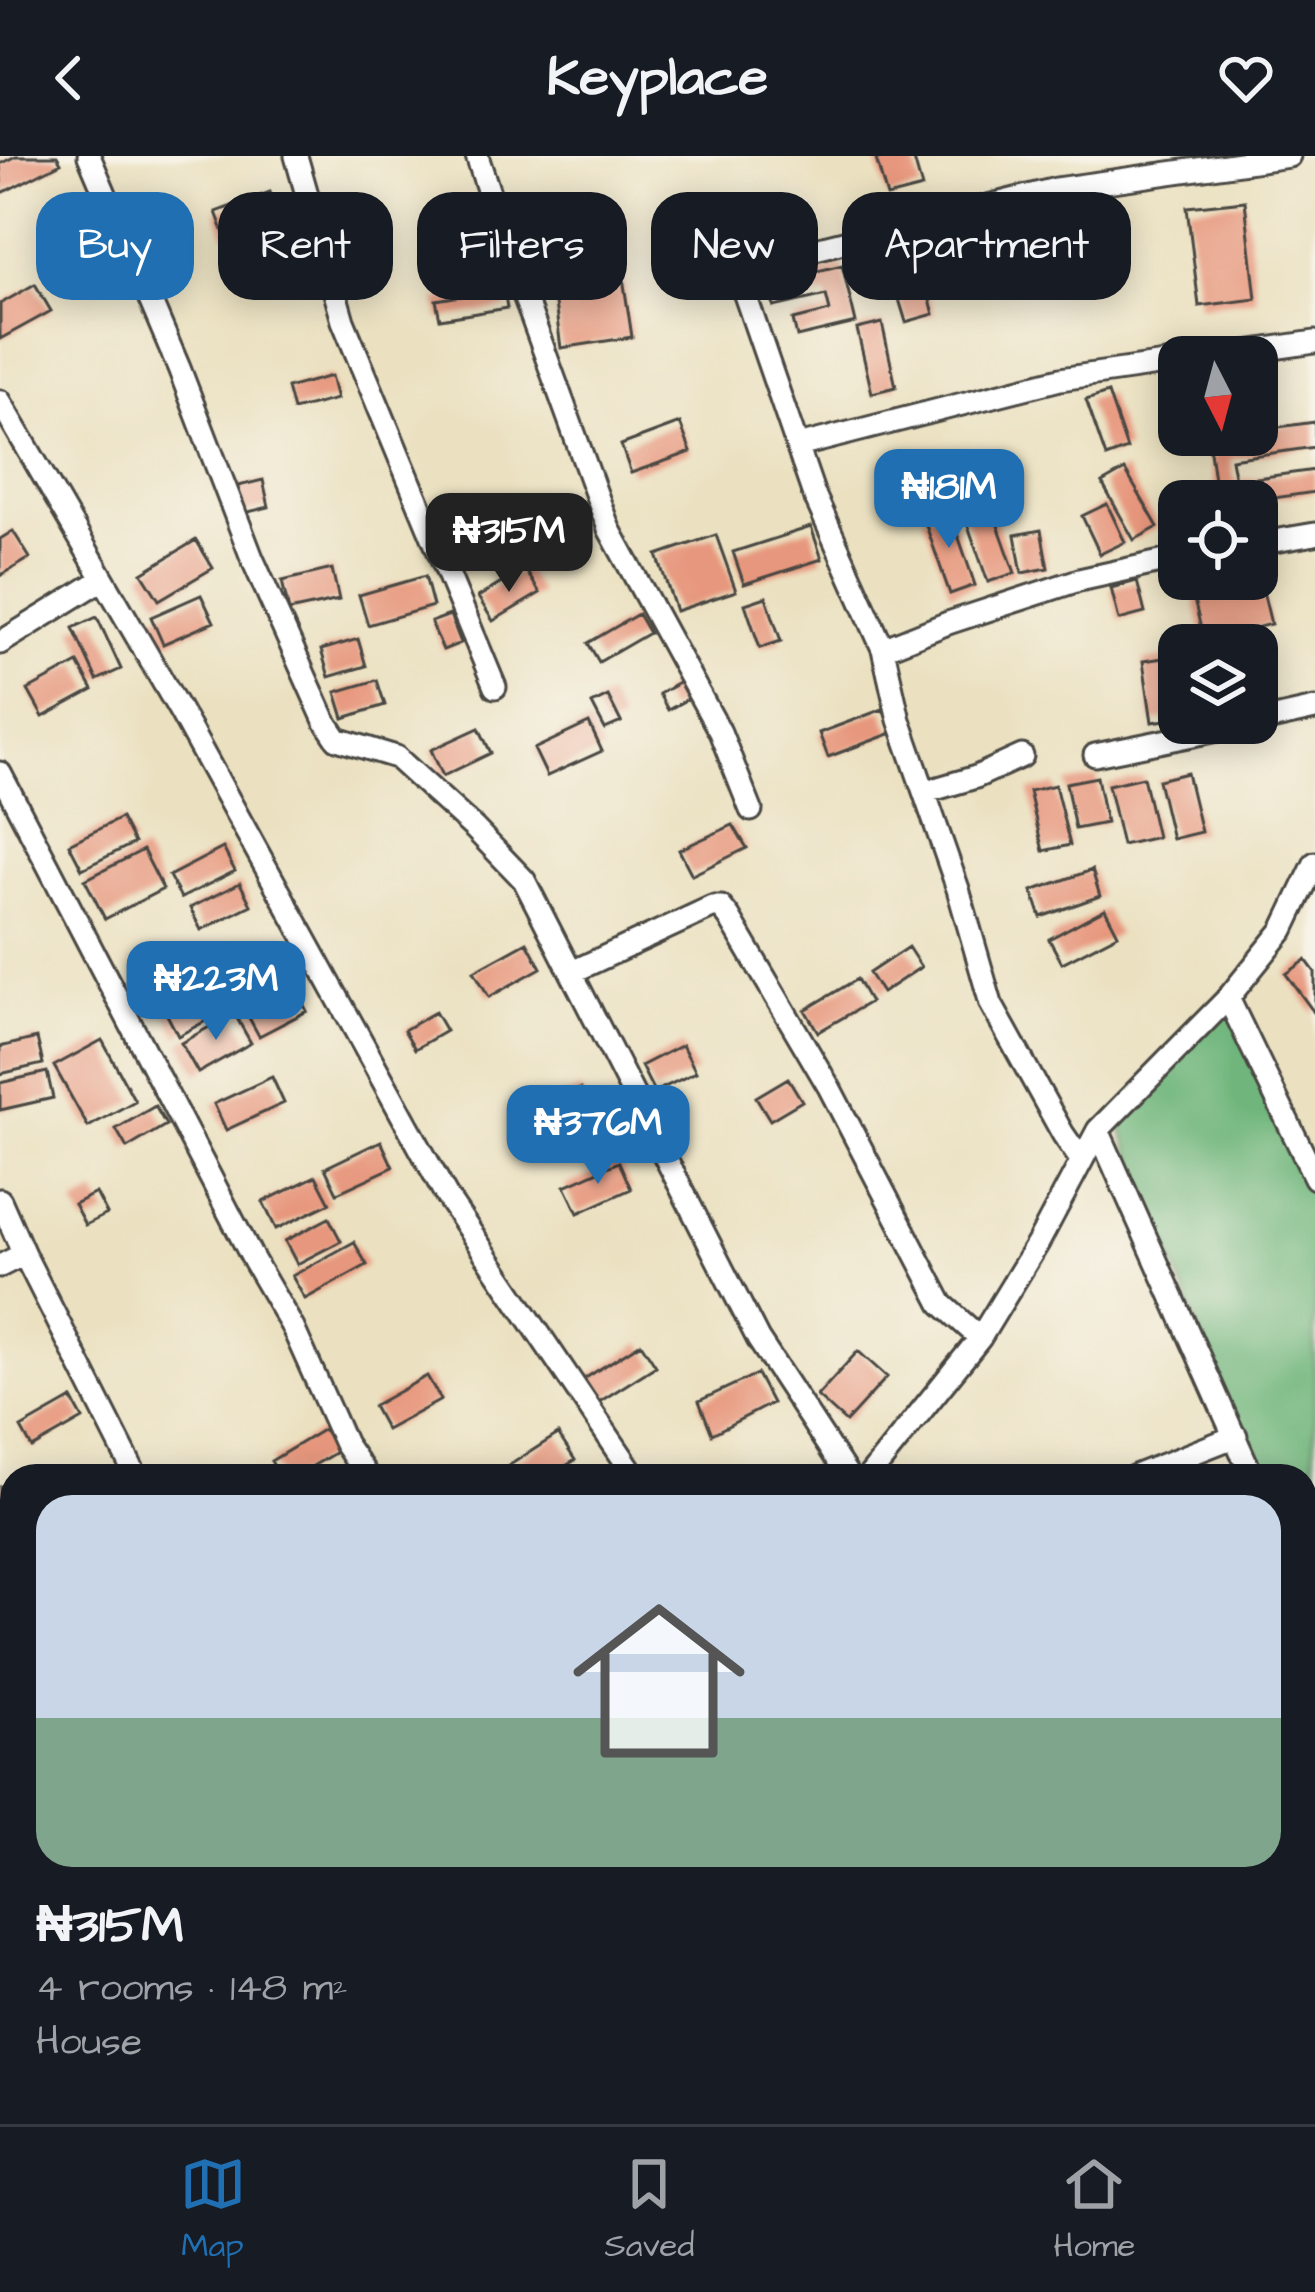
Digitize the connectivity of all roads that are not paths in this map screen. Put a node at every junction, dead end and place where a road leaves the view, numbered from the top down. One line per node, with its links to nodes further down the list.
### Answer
1 (89, 156): 26 (street)
2 (296, 156): 16 (street)
3 (477, 156): 24 (street)
4 (1289, 156): 9 (street)
5 (1315, 342): 6 (street)
6 (1278, 347)
7 (1158, 365): 9 (street)
8 (0, 401): 13 (street)
9 (798, 446): 15 (street)
10 (1315, 534): 11 (street)
11 (1278, 540)
12 (1158, 563): 15 (street)
13 (103, 580): 14 (street); 38 (street)
14 (0, 643)
15 (883, 649): 23 (street)
16 (495, 687)
17 (1315, 709): 18 (street)
18 (1278, 718)
19 (1158, 742): 20 (street)
20 (1095, 755)
21 (1022, 756): 23 (street)
22 (0, 773): 37 (street)
23 (925, 792): 29 (street)
24 (751, 810)
25 (1315, 863): 27 (street)
26 (572, 971): 34 (street); 39 (street)
27 (1228, 998): 28 (street); 30 (street)
28 (1098, 1130): 29 (street); 35 (street)
29 (1081, 1160): 34 (street)
30 (1315, 1178)
31 (0, 1199): 32 (street)
32 (24, 1254): 33 (street); 36 (street)
33 (0, 1265)
34 (980, 1338): 40 (street)
35 (1236, 1436): 41 (street); 42 (street)
36 (130, 1464)
37 (359, 1464)
38 (626, 1464)
39 (840, 1464)
40 (879, 1464)
41 (1165, 1464)
42 (1247, 1464)

